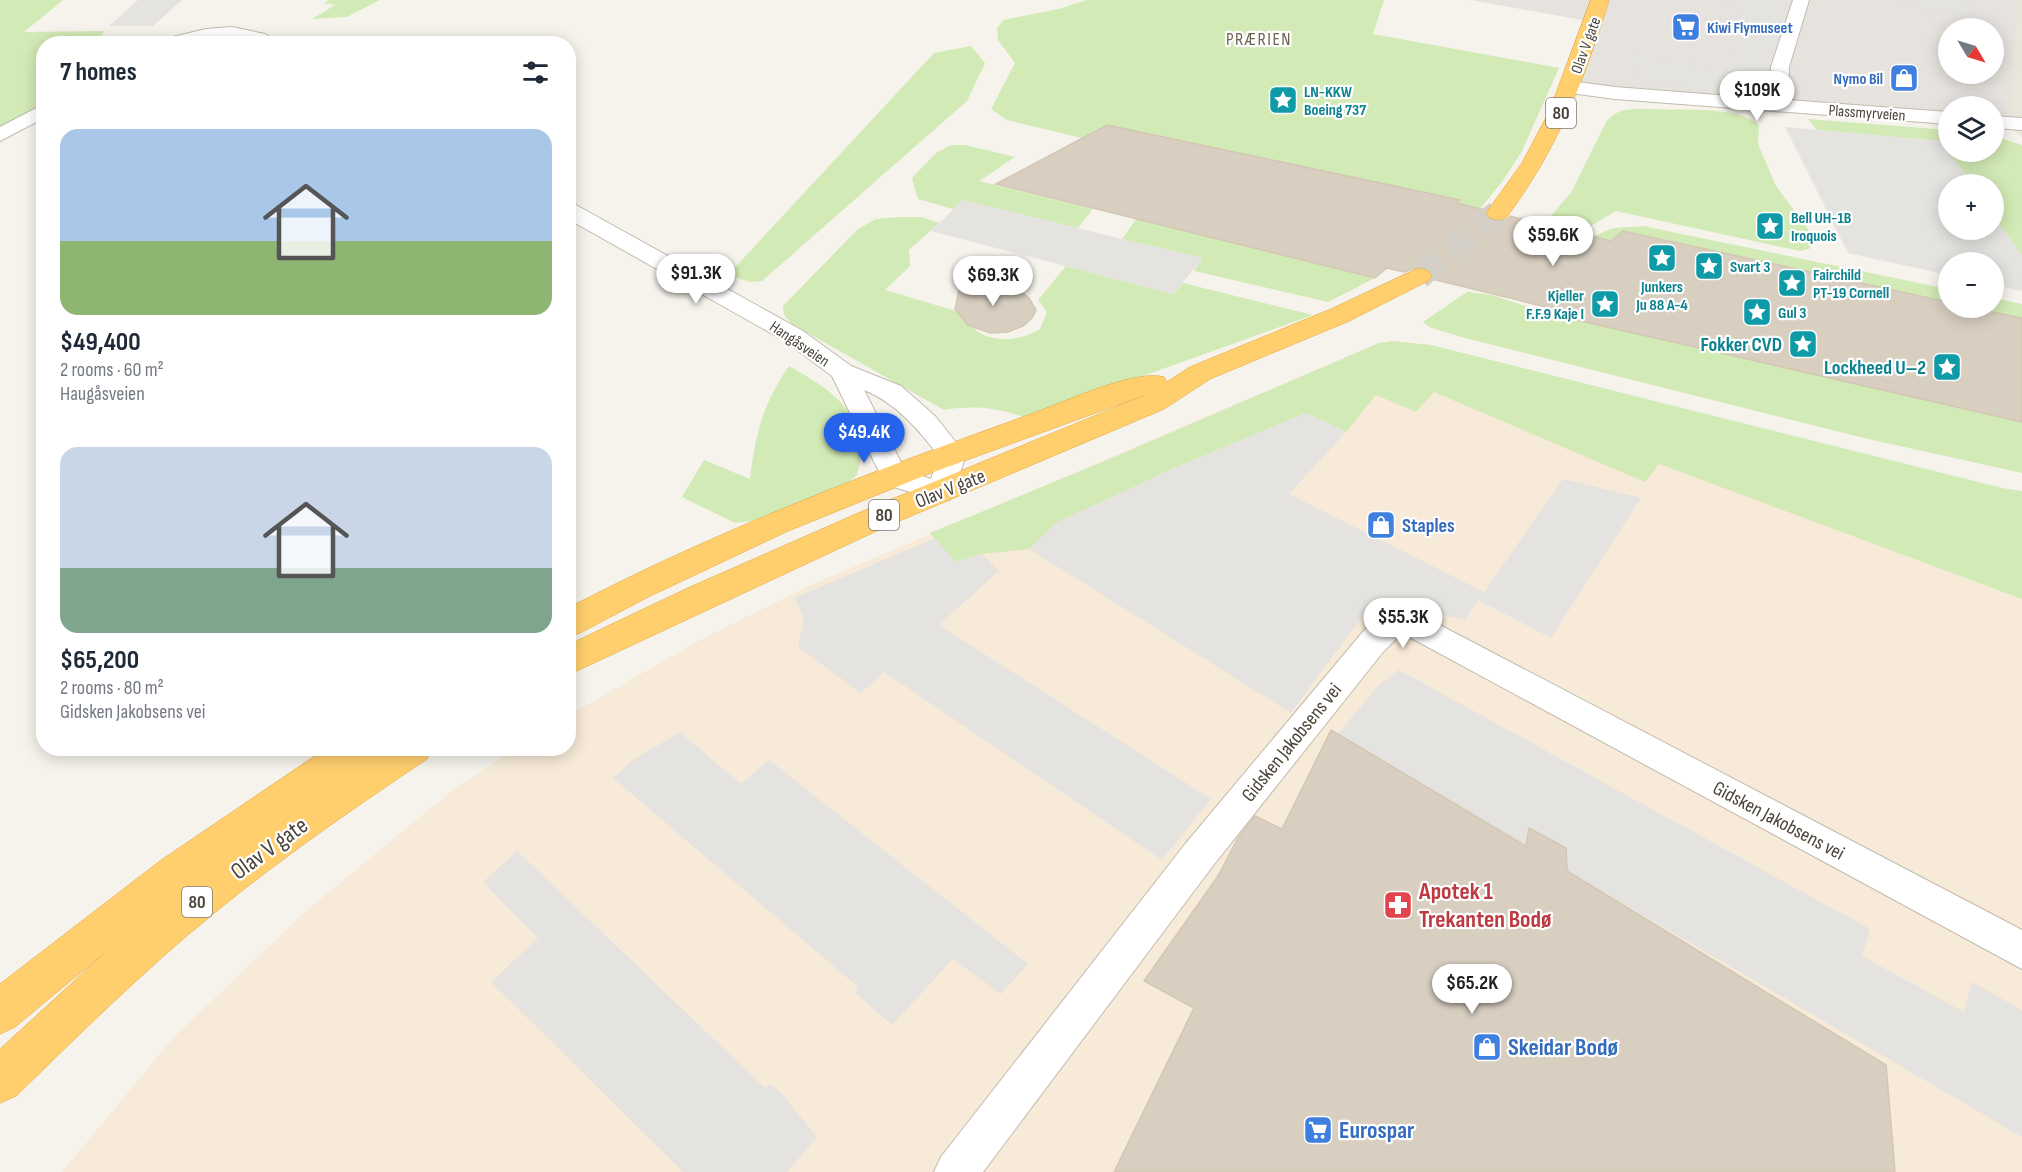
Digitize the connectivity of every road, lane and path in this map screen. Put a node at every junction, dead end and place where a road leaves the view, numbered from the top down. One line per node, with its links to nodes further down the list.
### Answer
1 (1600, 0): 5 (highway, Olav V gate / 80)
2 (1801, 0): 6 (street)
3 (192, 36): 4 (street)
4 (251, 36)
5 (1570, 87): 6 (street, Plassmyrveien); 12 (highway, Olav V gate / 80)
6 (1780, 105): 8 (street, Plassmyrveien)
7 (36, 115): 11 (street)
8 (1938, 117)
9 (2004, 123): 10 (street)
10 (2022, 124)
11 (0, 135)
12 (1498, 213)
13 (576, 214): 15 (street, Hangåsveien)
14 (1419, 276): 16 (highway, Olav V gate / 80)
15 (842, 372): 17 (street); 18 (street)
16 (1200, 373): 17 (highway, Olav V gate / 80); 19 (highway, Olav V gate / 80)
17 (953, 455): 18 (highway, Olav V gate / 80); 19 (street)
18 (895, 477): 19 (street); 20 (highway, Olav V gate / 80)
19 (941, 492): 21 (highway, Olav V gate / 80)
20 (576, 620)
21 (576, 657)
22 (345, 756): 25 (highway, Olav V gate / 80)
23 (402, 756): 26 (highway, Olav V gate / 80)
24 (2022, 950): 27 (street, Gidsken Jakobsens vei)
25 (0, 1012)
26 (0, 1080)
27 (956, 1172)

